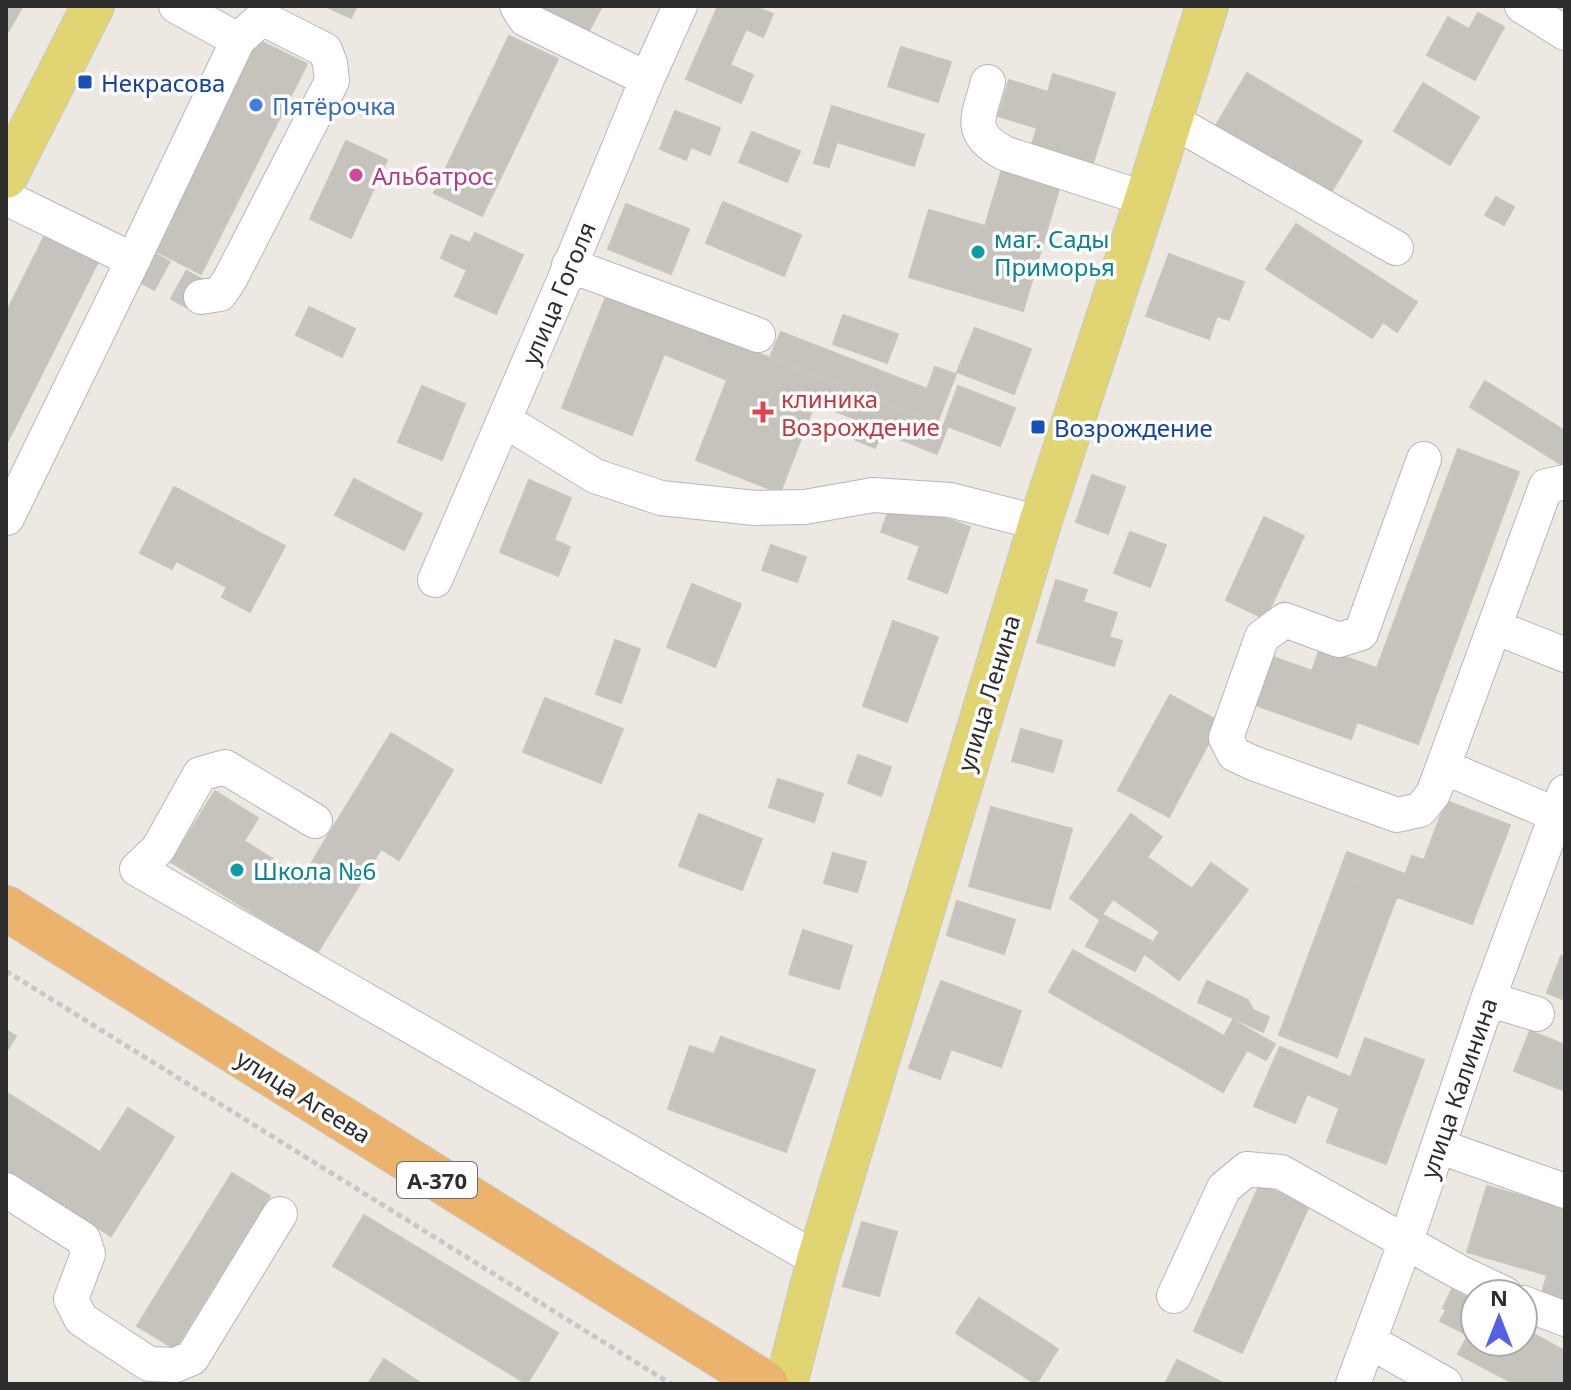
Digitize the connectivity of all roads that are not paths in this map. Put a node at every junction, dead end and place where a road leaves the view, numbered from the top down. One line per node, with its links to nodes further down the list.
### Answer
1 (93, 6): 12 (main road)
2 (176, 6): 7 (street)
3 (517, 6): 9 (street)
4 (680, 6): 9 (street, улица Гоголя)
5 (1207, 6): 11 (main road, улица Ленина)
6 (1522, 6): 8 (street)
7 (256, 21): 16 (street); 18 (street)
8 (1565, 33)
9 (647, 79): 17 (street, улица Гоголя)
10 (988, 82): 14 (street)
11 (1171, 120): 14 (main road, улица Ленина); 15 (street)
12 (6, 177)
13 (6, 198): 16 (street)
14 (1146, 199): 24 (main road, улица Ленина)
15 (1396, 248)
16 (133, 260): 23 (street)
17 (569, 265): 19 (street); 20 (street, улица Гоголя)
18 (201, 297)
19 (758, 335)
20 (504, 420): 24 (street); 25 (street, улица Гоголя)
21 (1424, 459): 28 (street)
22 (1565, 482): 26 (street)
23 (6, 519)
24 (1040, 523): 40 (main road, улица Ленина)
25 (435, 580)
26 (1495, 627): 27 (street); 28 (street)
27 (1565, 655)
28 (1444, 767): 29 (street)
29 (1561, 804): 31 (street, улица Калинина)
30 (315, 821): 40 (street)
31 (1554, 855): 33 (street, улица Калинина)
32 (6, 908): 46 (highway, улица Агеева / А-370)
33 (1488, 999): 34 (street); 35 (street, улица Калинина)
34 (1537, 1014)
35 (1438, 1146): 37 (street); 39 (street, улица Калинина)
36 (6, 1190): 38 (street)
37 (1565, 1191)
38 (280, 1214)
39 (1406, 1241): 41 (street); 42 (street); 45 (street, улица Калинина)
40 (818, 1260): 47 (main road, улица Ленина)
41 (1472, 1278)
42 (1174, 1296)
43 (1539, 1310): 44 (street)
44 (1565, 1319)
45 (1369, 1341): 48 (street, улица Калинина); 49 (street)
46 (766, 1384)
47 (786, 1384)
48 (1353, 1384)
49 (1445, 1384)

